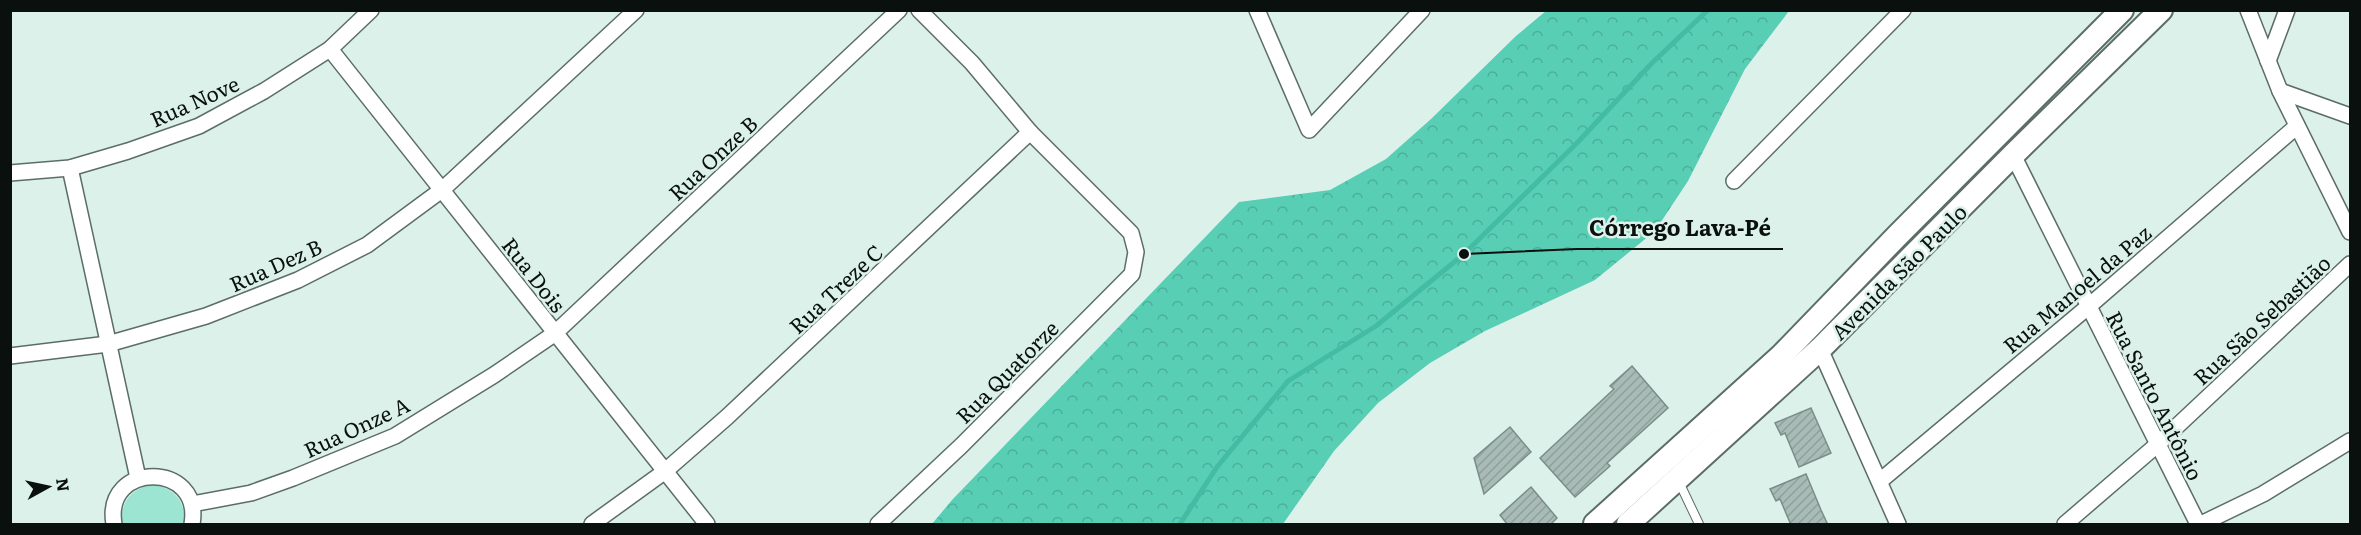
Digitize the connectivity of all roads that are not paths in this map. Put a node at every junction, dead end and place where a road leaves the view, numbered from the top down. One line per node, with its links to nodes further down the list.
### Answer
1 (371, 10): 12 (street, Rua Nove)
2 (636, 10): 22 (street, Rua Dez B)
3 (899, 10): 26 (street, Rua Onze B)
4 (919, 10): 17 (street)
5 (1257, 10): 6 (street)
6 (1422, 10)
7 (1903, 10): 21 (street)
8 (2122, 10): 42 (street, Avenida São Paulo)
9 (2161, 10): 18 (street, Avenida São Paulo)
10 (2248, 10): 13 (street)
11 (2287, 10): 13 (street)
12 (330, 49): 19 (street, Rua Nove); 22 (street, Rua Dois)
13 (2268, 62): 14 (street)
14 (2280, 91): 15 (street); 16 (street)
15 (2350, 116)
16 (2297, 126): 23 (street); 25 (street, Rua Manoel da Paz)
17 (1030, 132): 32 (street, Rua Treze C); 41 (street, Rua Quatorze)
18 (2013, 155): 25 (street, Rua Santo Antônio); 28 (street, Avenida São Paulo)
19 (70, 168): 20 (street, Rua Nove); 27 (street)
20 (10, 173)
21 (1734, 181)
22 (442, 189): 26 (street, Rua Dois); 27 (street, Rua Dez B)
23 (2350, 232)
24 (2350, 264): 31 (street, Rua São Sebastião)
25 (2089, 306): 31 (street, Rua Santo Antônio); 35 (street, Rua Manoel da Paz)
26 (554, 334): 32 (street, Rua Dois); 36 (street, Rua Onze A)
27 (108, 344): 29 (street, Rua Dez B); 33 (street)
28 (1820, 349): 34 (street, Avenida São Paulo); 35 (street)
29 (10, 356)
30 (2350, 441): 47 (street)
31 (2158, 444): 46 (street, Rua São Sebastião); 47 (street, Rua Santo Antônio)
32 (664, 472): 39 (street, Rua Treze C); 40 (street, Rua Dois)
33 (138, 478): 36 (street); 37 (street)
34 (1679, 480): 43 (street, Avenida São Paulo); 44 (lane)
35 (1880, 481): 45 (street)
36 (192, 504): 38 (street)
37 (110, 524)
38 (192, 525)
39 (592, 525)
40 (707, 525)
41 (878, 525)
42 (1595, 525)
43 (1628, 525)
44 (1699, 525)
45 (1898, 525)
46 (2065, 525)
47 (2199, 525)

